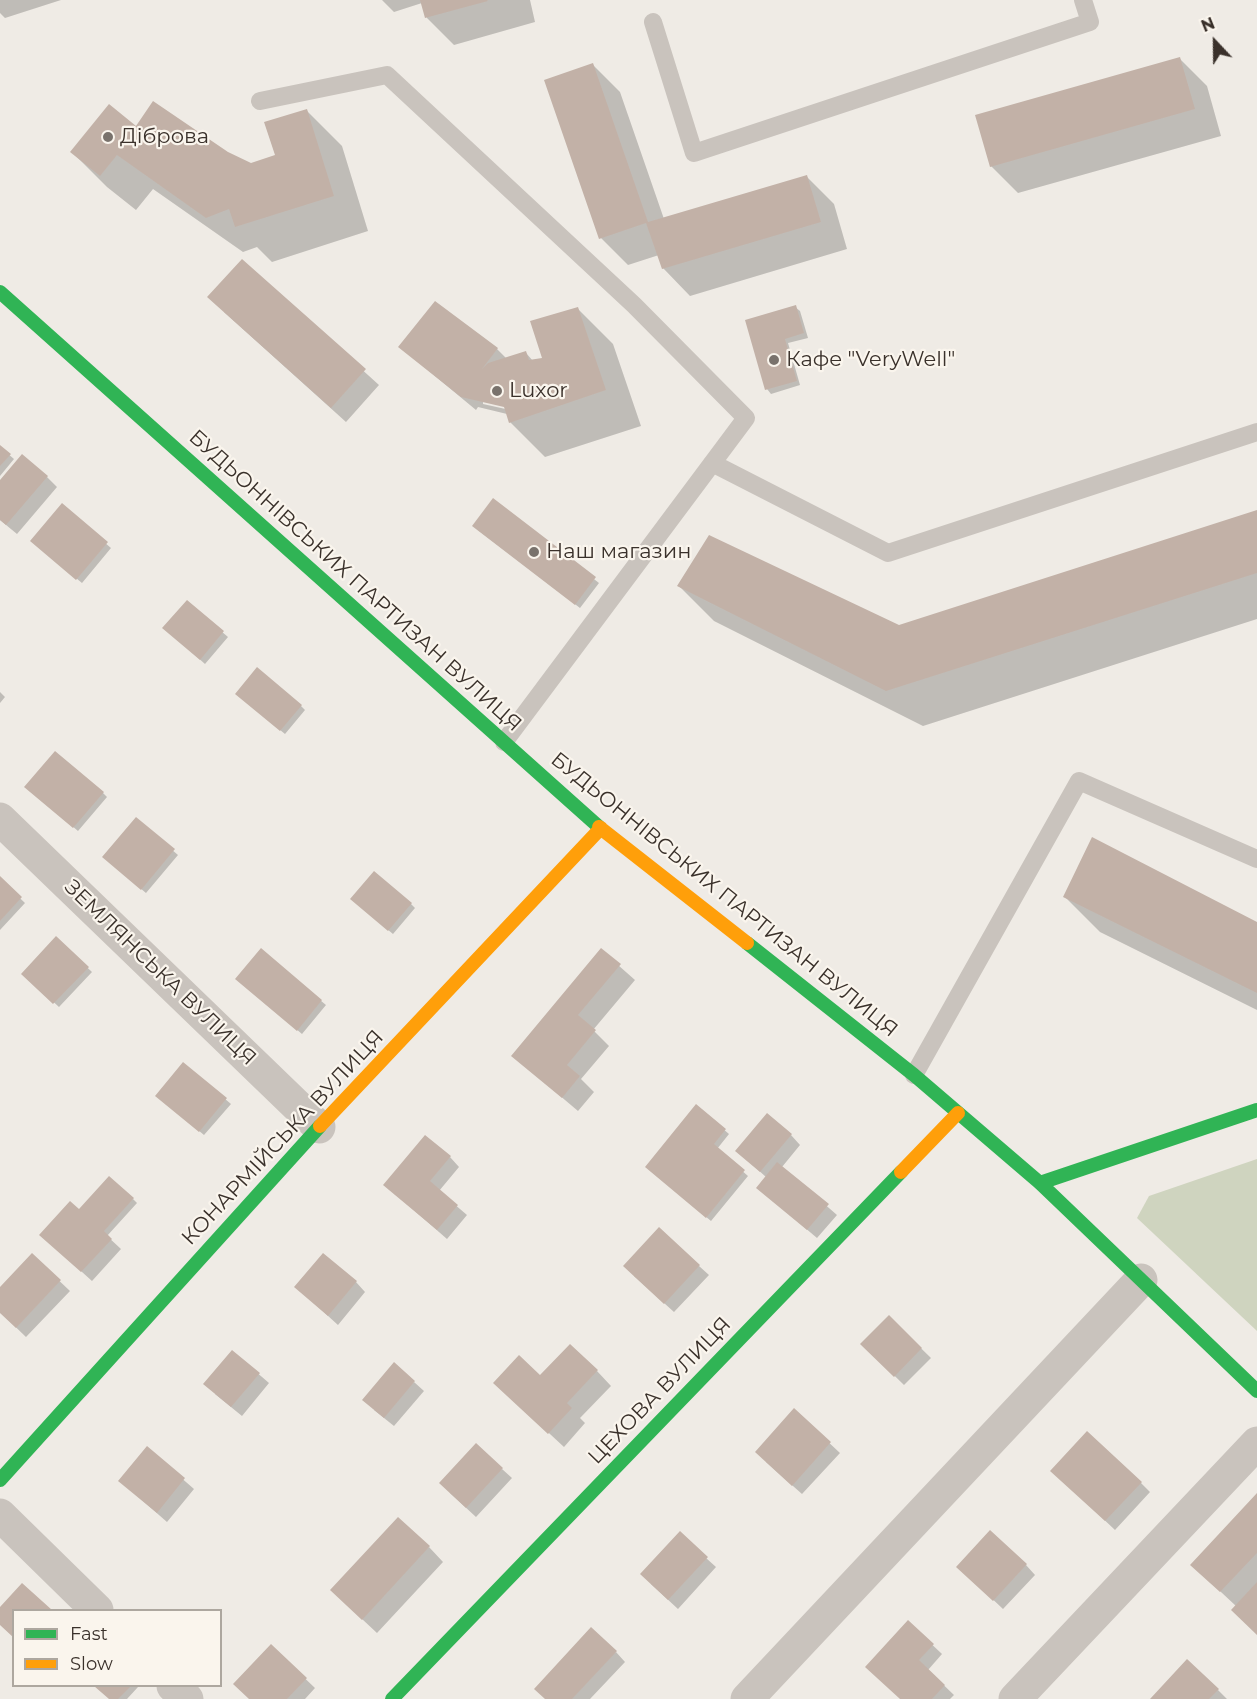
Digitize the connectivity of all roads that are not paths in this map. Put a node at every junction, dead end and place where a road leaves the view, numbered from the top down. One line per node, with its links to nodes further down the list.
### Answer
1 (1083, 0): 2 (lane)
2 (653, 22)
3 (260, 101): 6 (lane)
4 (0, 292): 7 (street, БУДЬОННІВСЬКИХ ПАРТИЗАН ВУЛИЦЯ)
5 (1257, 432): 6 (lane)
6 (712, 463): 7 (lane)
7 (504, 742): 9 (street, БУДЬОННІВСЬКИХ ПАРТИЗАН ВУЛИЦЯ)
8 (0, 819): 14 (street, ЗЕМЛЯНСЬКА ВУЛИЦЯ)
9 (601, 828): 11 (street, БУДЬОННІВСЬКИХ ПАРТИЗАН ВУЛИЦЯ); 14 (street, КОНАРМІЙСЬКА ВУЛИЦЯ)
10 (1257, 859): 11 (lane)
11 (914, 1075): 13 (street, БУДЬОННІВСЬКИХ ПАРТИЗАН ВУЛИЦЯ)
12 (1257, 1110): 15 (street)
13 (958, 1113): 15 (street, БУДЬОННІВСЬКИХ ПАРТИЗАН ВУЛИЦЯ); 24 (street, ЦЕХОВА ВУЛИЦЯ)
14 (319, 1127): 19 (street, КОНАРМІЙСЬКА ВУЛИЦЯ)
15 (1040, 1183): 16 (street, БУДЬОННІВСЬКИХ ПАРТИЗАН ВУЛИЦЯ)
16 (1141, 1280): 17 (street, БУДЬОННІВСЬКИХ ПАРТИЗАН ВУЛИЦЯ); 25 (street)
17 (1257, 1391)
18 (1257, 1443): 26 (street)
19 (0, 1480)
20 (0, 1515): 21 (street)
21 (95, 1609)
22 (174, 1687): 23 (street)
23 (187, 1699)
24 (392, 1699)
25 (747, 1699)
26 (1015, 1699)

